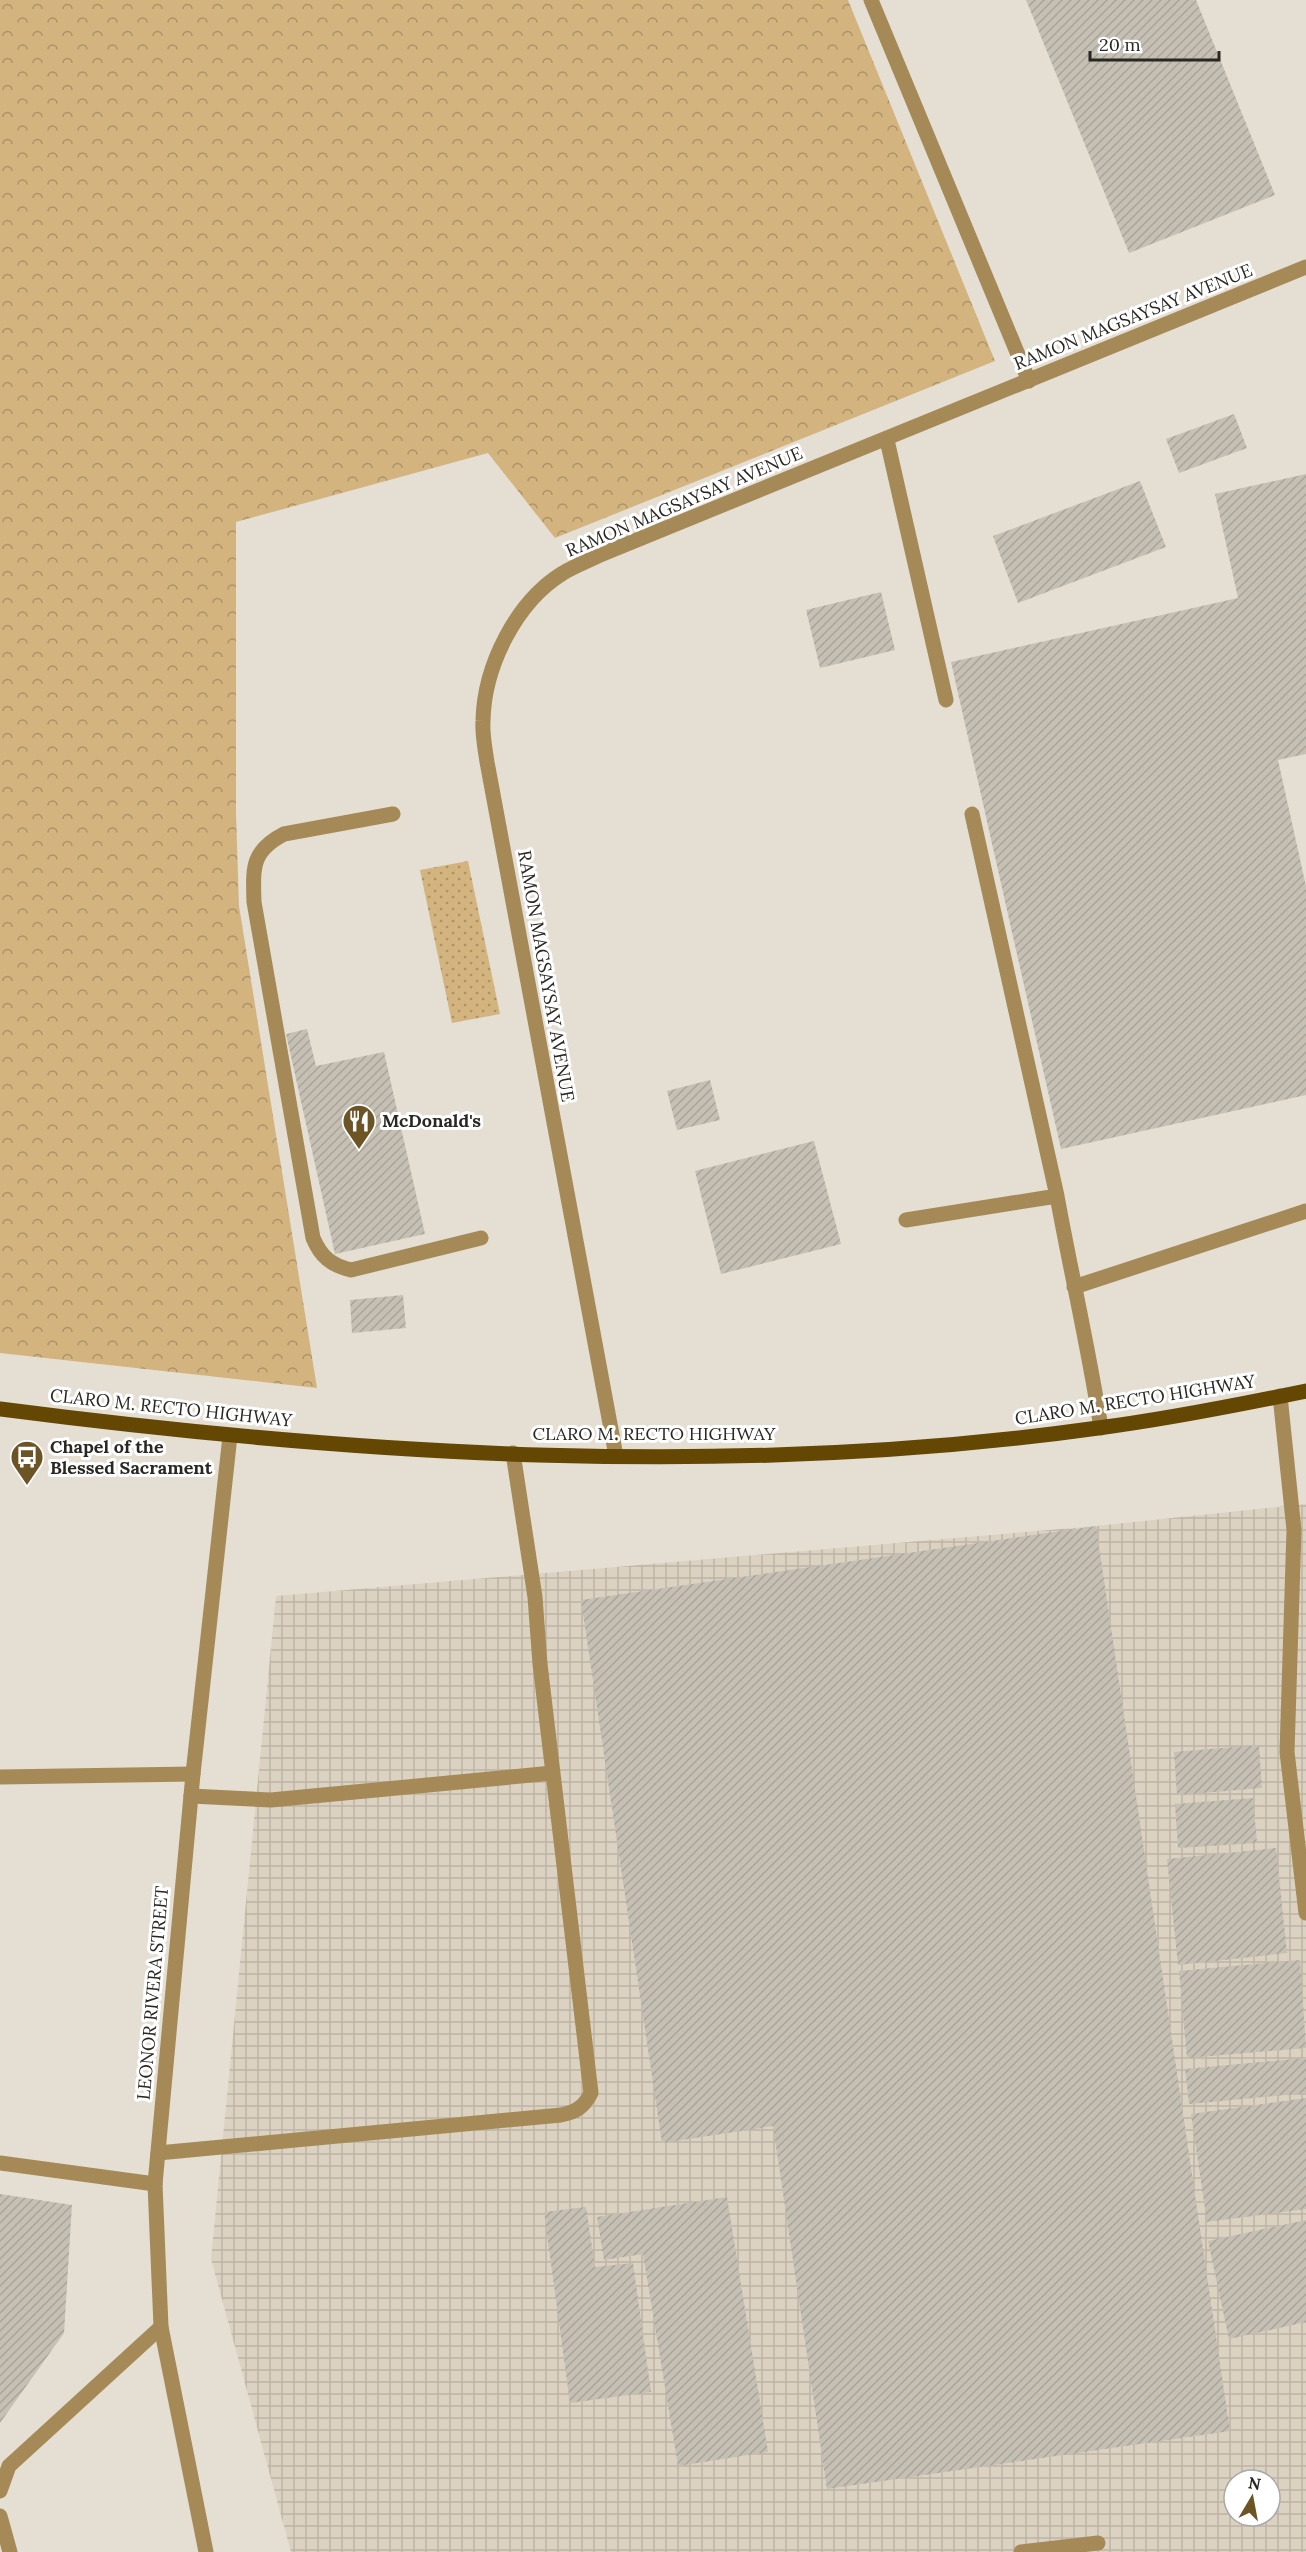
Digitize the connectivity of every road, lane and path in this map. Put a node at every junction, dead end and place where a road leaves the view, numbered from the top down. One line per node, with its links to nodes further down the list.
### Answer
1 (871, 0): 3 (street)
2 (1306, 267): 3 (street, RAMON MAGSAYSAY AVENUE)
3 (1029, 381): 4 (street, RAMON MAGSAYSAY AVENUE)
4 (887, 440): 5 (street); 19 (street, RAMON MAGSAYSAY AVENUE)
5 (946, 700)
6 (393, 814): 11 (street)
7 (972, 814): 8 (street)
8 (1057, 1196): 10 (street); 12 (street)
9 (1306, 1211): 12 (street)
10 (906, 1220)
11 (481, 1238)
12 (1074, 1287): 16 (street)
13 (1306, 1391): 14 (main road, CLARO M. RECTO HIGHWAY)
14 (1280, 1396): 16 (main road, CLARO M. RECTO HIGHWAY); 24 (street)
15 (0, 1408): 17 (main road, CLARO M. RECTO HIGHWAY)
16 (1101, 1428): 19 (main road, CLARO M. RECTO HIGHWAY)
17 (230, 1436): 18 (main road, CLARO M. RECTO HIGHWAY); 21 (street, LEONOR RIVERA STREET)
18 (513, 1453): 19 (main road, CLARO M. RECTO HIGHWAY); 20 (street)
19 (616, 1456)
20 (553, 1773): 23 (street); 25 (street)
21 (193, 1774): 22 (street); 23 (street, LEONOR RIVERA STREET)
22 (0, 1777)
23 (191, 1796): 25 (street, LEONOR RIVERA STREET)
24 (1306, 1913)
25 (158, 2153): 27 (street, LEONOR RIVERA STREET)
26 (0, 2163): 27 (street)
27 (155, 2184): 28 (street, LEONOR RIVERA STREET)
28 (162, 2327): 29 (street); 33 (street, LEONOR RIVERA STREET)
29 (0, 2490)
30 (0, 2516): 32 (street)
31 (1098, 2543): 34 (street)
32 (10, 2552)
33 (206, 2552)
34 (1021, 2552)

